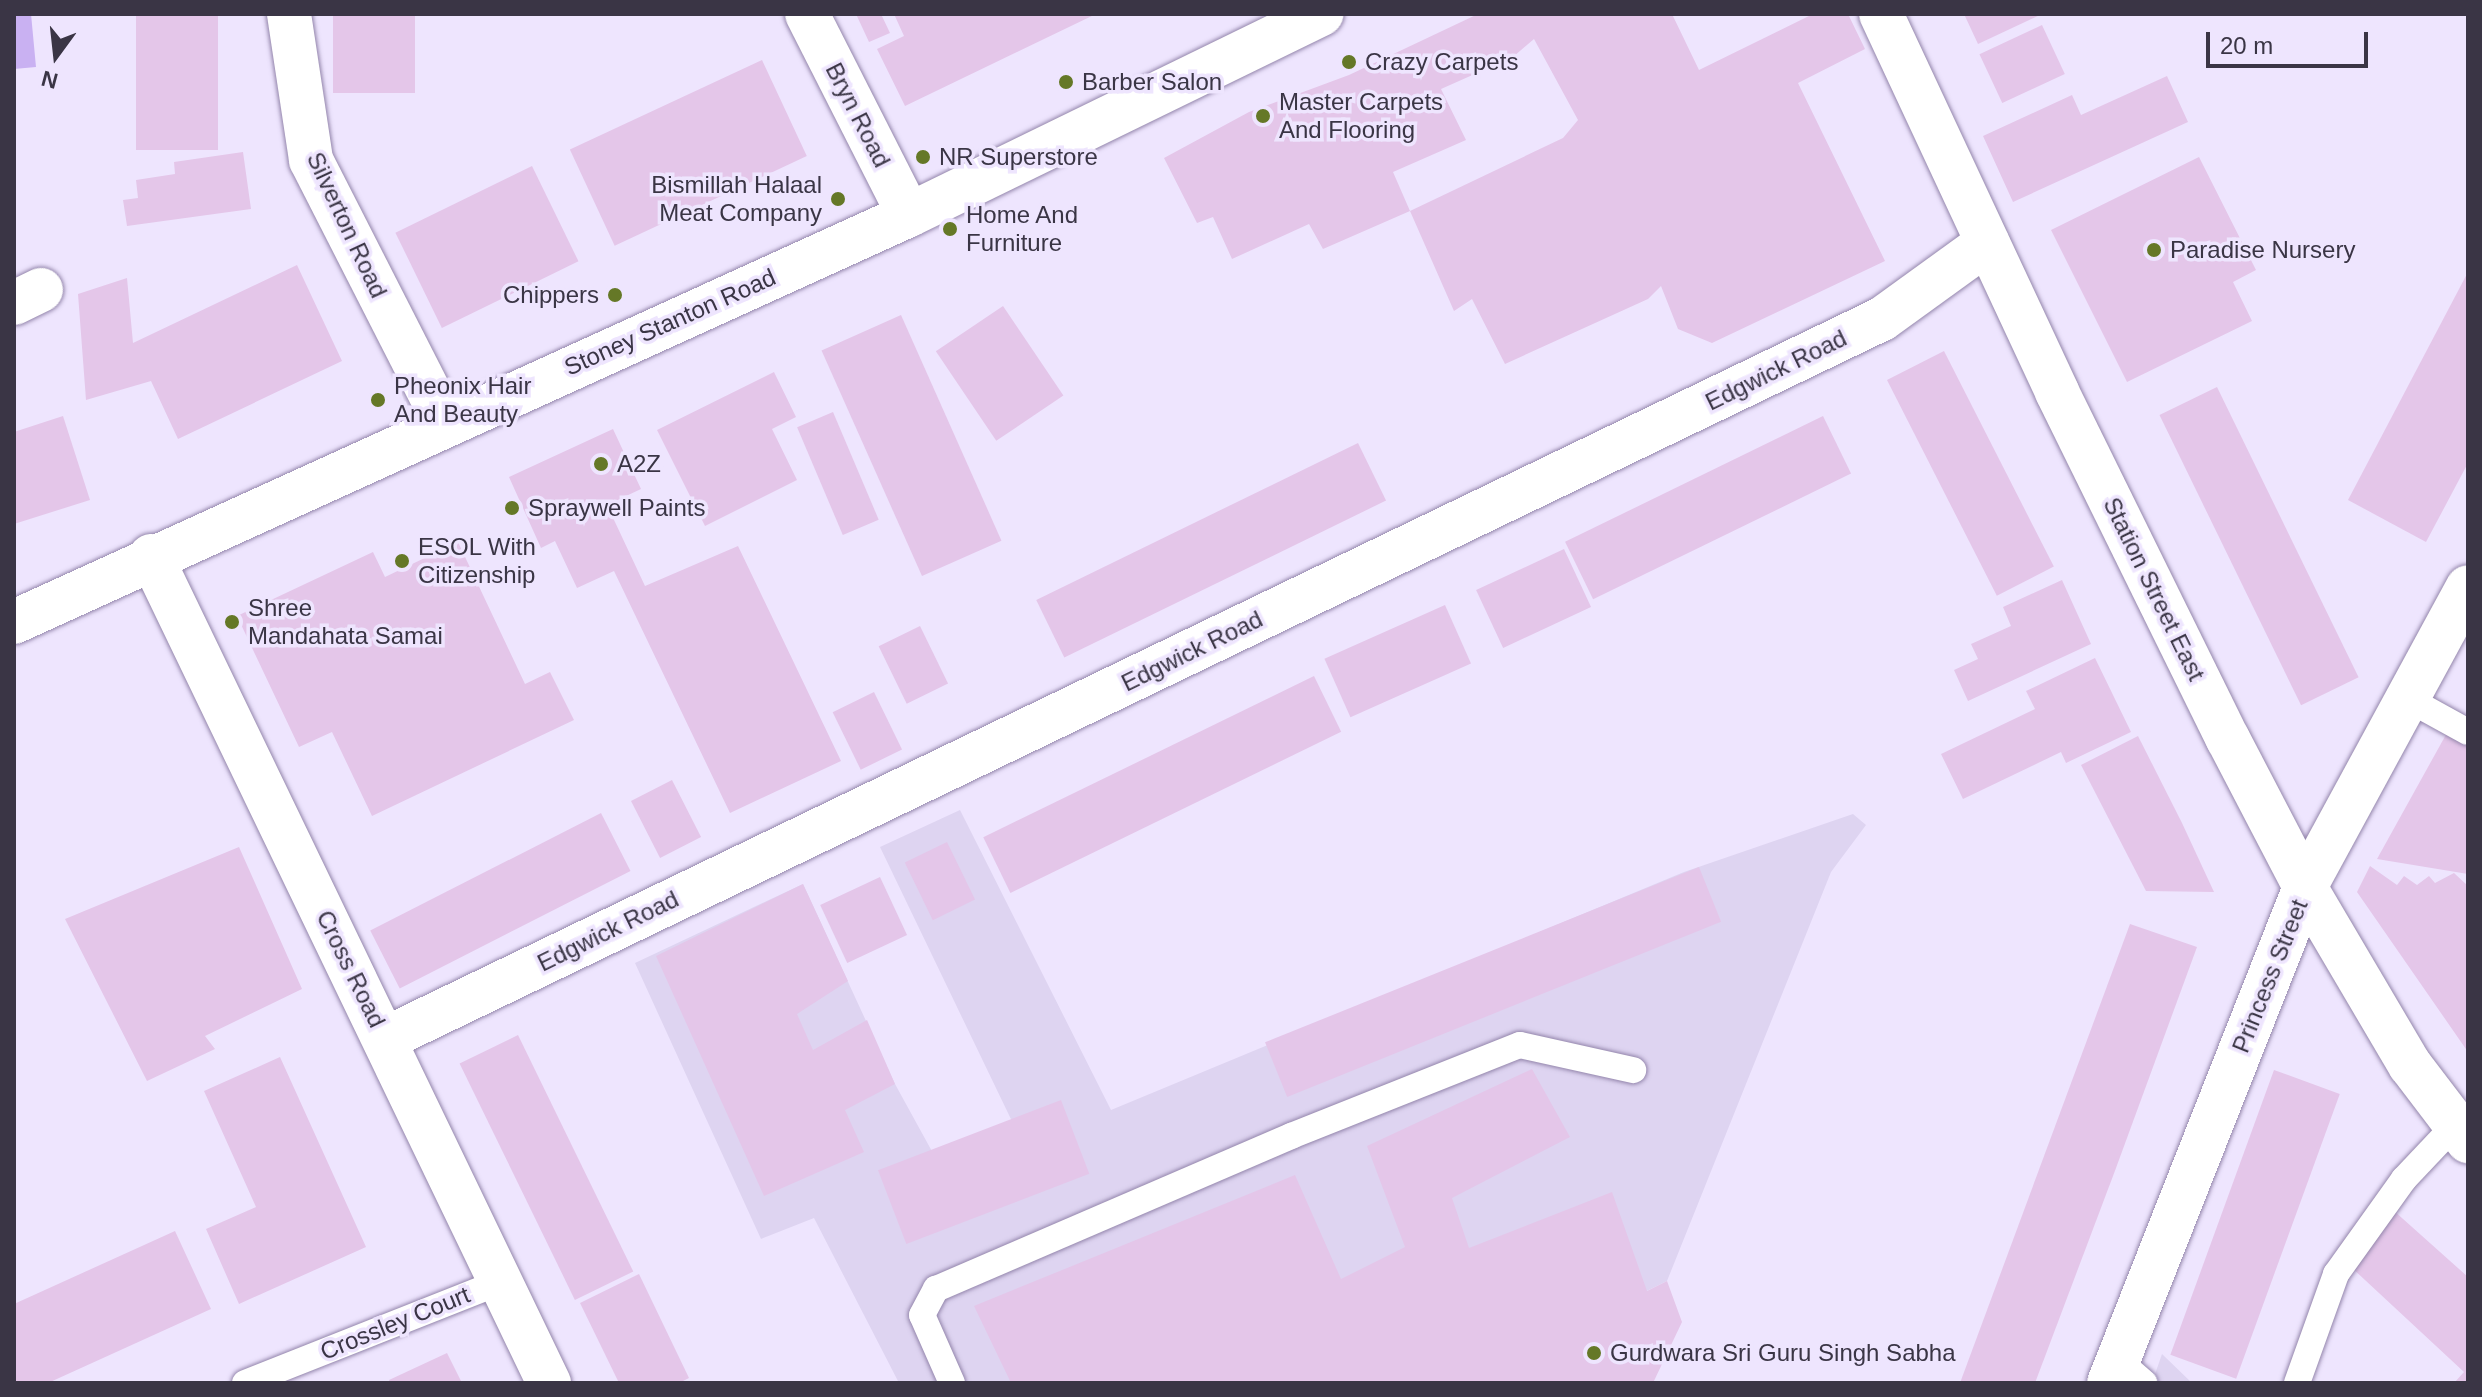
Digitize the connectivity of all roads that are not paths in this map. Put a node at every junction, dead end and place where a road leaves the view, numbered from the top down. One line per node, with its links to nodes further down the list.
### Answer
1 (289, 14): 7 (street, Silverton Road)
2 (807, 14): 5 (street, Bryn Road)
3 (1322, 14): 5 (street, Stoney Stanton Road)
4 (1881, 14): 6 (street, Station Street East)
5 (909, 215): 7 (street, Stoney Stanton Road)
6 (1987, 243): 13 (street, Station Street East); 14 (street, Edgwick Road)
7 (445, 423): 8 (street, Stoney Stanton Road)
8 (151, 556): 10 (street, Stoney Stanton Road); 14 (street, Cross Road)
9 (2468, 587): 11 (street, Princess Street)
10 (14, 622)
11 (2408, 699): 12 (lane); 13 (street, Princess Street)
12 (2468, 732)
13 (2305, 887): 16 (street, Station Street East); 18 (street, Princess Street)
14 (385, 1039): 17 (street, Cross Road)
15 (1633, 1070): 21 (lane)
16 (2461, 1133): 22 (lane)
17 (500, 1282): 19 (lane, Crossley Court); 20 (street, Cross Road)
18 (2124, 1375)
19 (245, 1383)
20 (549, 1383)
21 (952, 1383)
22 (2297, 1383)

